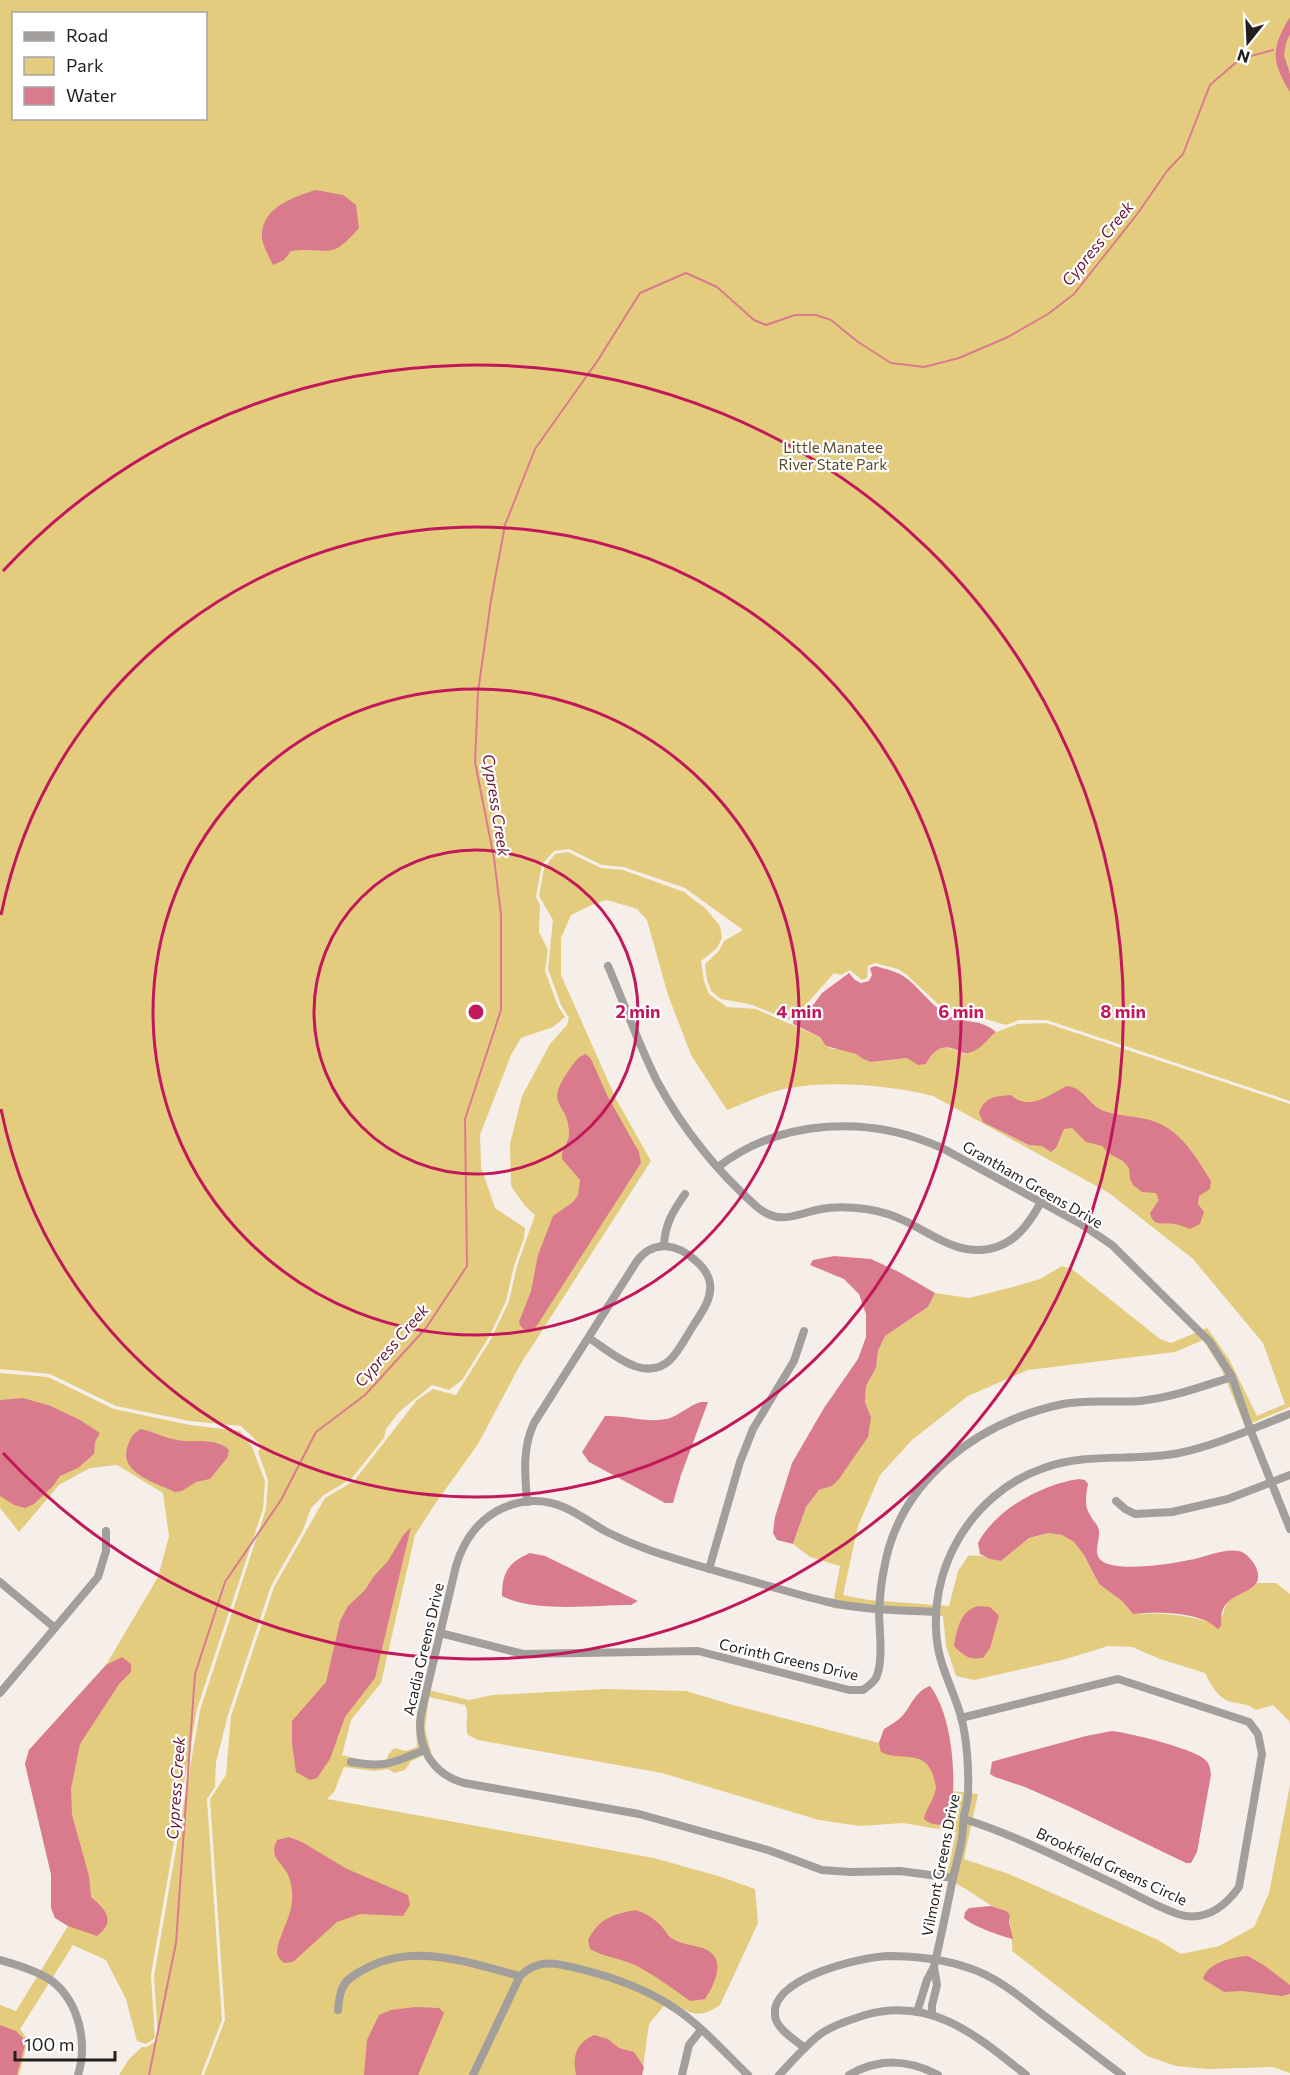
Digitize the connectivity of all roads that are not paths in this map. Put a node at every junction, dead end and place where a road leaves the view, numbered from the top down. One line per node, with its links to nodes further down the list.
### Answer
1 (608, 966): 2 (street)
2 (718, 1167): 4 (street, Grantham Greens Drive); 4 (street)
3 (684, 1194): 5 (street)
4 (1041, 1203): 8 (street, Grantham Greens Drive)
5 (664, 1245): 7 (street); 7 (street)
6 (804, 1331): 17 (street)
7 (589, 1338): 14 (street)
8 (1233, 1377): 10 (street, Grantham Greens Drive); 19 (street, Corinth Greens Drive)
9 (1290, 1414): 10 (street, Vilmont Greens Drive)
10 (1250, 1430): 12 (street, Grantham Greens Drive); 20 (street, Vilmont Greens Drive)
11 (1290, 1475): 12 (street)
12 (1271, 1483): 13 (street); 15 (street, Grantham Greens Drive)
13 (1116, 1501)
14 (528, 1502): 17 (street, Acadia Greens Drive); 22 (street, Acadia Greens Drive)
15 (1290, 1529)
16 (106, 1531): 21 (street)
17 (709, 1569): 19 (street, Acadia Greens Drive)
18 (0, 1582): 21 (street)
19 (879, 1609): 20 (street, Acadia Greens Drive); 22 (street, Corinth Greens Drive)
20 (936, 1612): 24 (street, Vilmont Greens Drive)
21 (55, 1628): 23 (street)
22 (440, 1633): 25 (street, Acadia Greens Drive)
23 (0, 1693)
24 (962, 1718): 27 (street, Vilmont Greens Drive); 27 (street, Brookfield Greens Circle)
25 (424, 1750): 26 (street); 28 (street)
26 (351, 1762)
27 (964, 1819): 28 (street, Vilmont Greens Drive)
28 (953, 1878): 30 (street, Vilmont Greens Drive)
29 (0, 1960): 37 (street)
30 (935, 1963): 33 (street); 34 (street); 36 (street); 45 (street)
31 (520, 1976): 32 (street); 35 (street); 38 (street)
32 (338, 2010)
33 (917, 2012): 34 (street); 36 (street)
34 (932, 2015): 44 (street)
35 (701, 2030): 39 (street); 40 (street)
36 (805, 2048): 41 (street)
37 (78, 2075)
38 (472, 2075)
39 (682, 2075)
40 (748, 2075)
41 (779, 2075)
42 (849, 2075): 43 (street)
43 (938, 2075)
44 (1026, 2075)
45 (1122, 2075)

